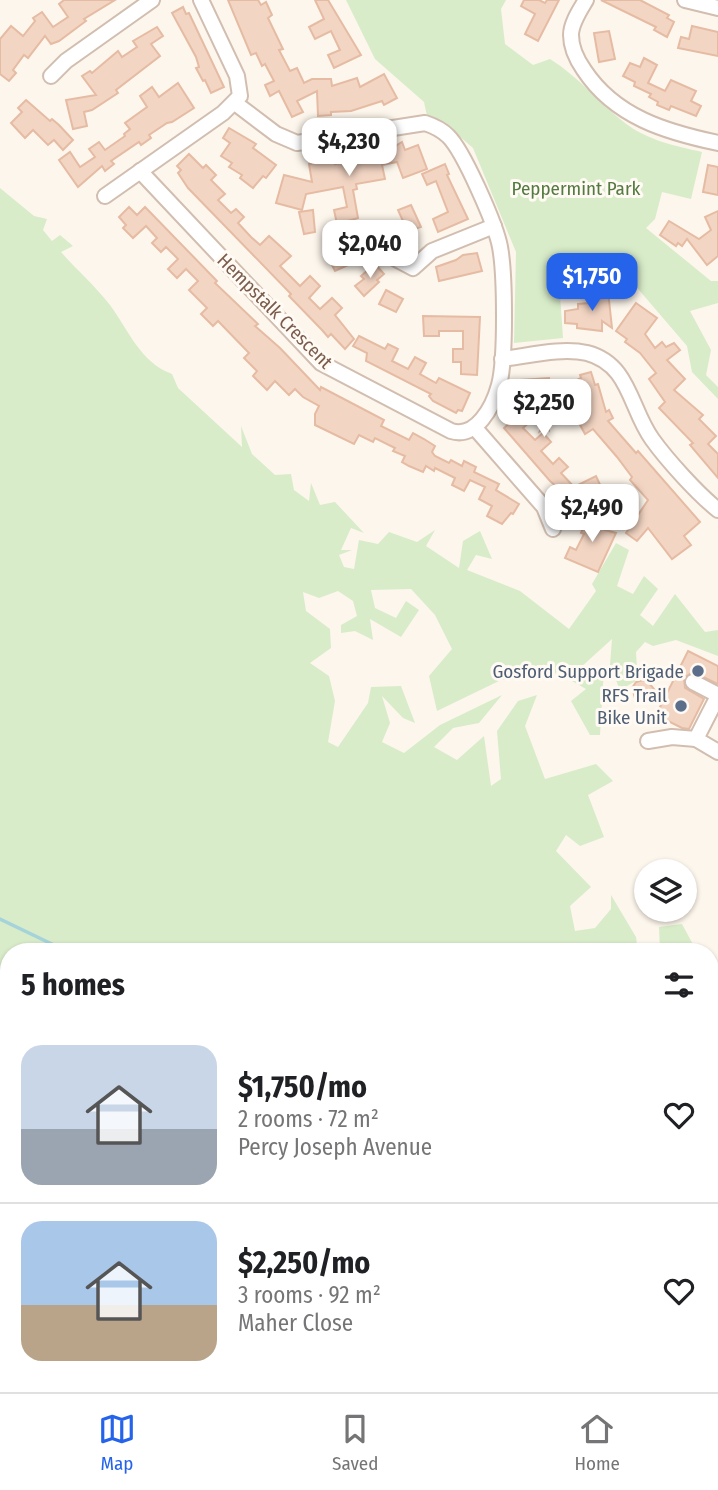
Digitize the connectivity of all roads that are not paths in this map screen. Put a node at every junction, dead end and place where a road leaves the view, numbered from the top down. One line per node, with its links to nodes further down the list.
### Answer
1 (152, 0): 6 (street)
2 (201, 0): 7 (street)
3 (586, 0): 8 (street)
4 (685, 0): 5 (street)
5 (718, 8)
6 (51, 76)
7 (235, 103): 9 (street); 11 (street)
8 (718, 144)
9 (140, 171): 10 (street); 14 (street, Hempstalk Crescent)
10 (105, 197)
11 (494, 226): 12 (street); 13 (street)
12 (376, 229)
13 (502, 359): 14 (street); 15 (street)
14 (475, 428): 16 (street)
15 (718, 510)
16 (552, 529)
17 (693, 682): 18 (street)
18 (718, 695): 19 (street)
19 (696, 739): 20 (street); 21 (street)
20 (648, 741)
21 (718, 752)

